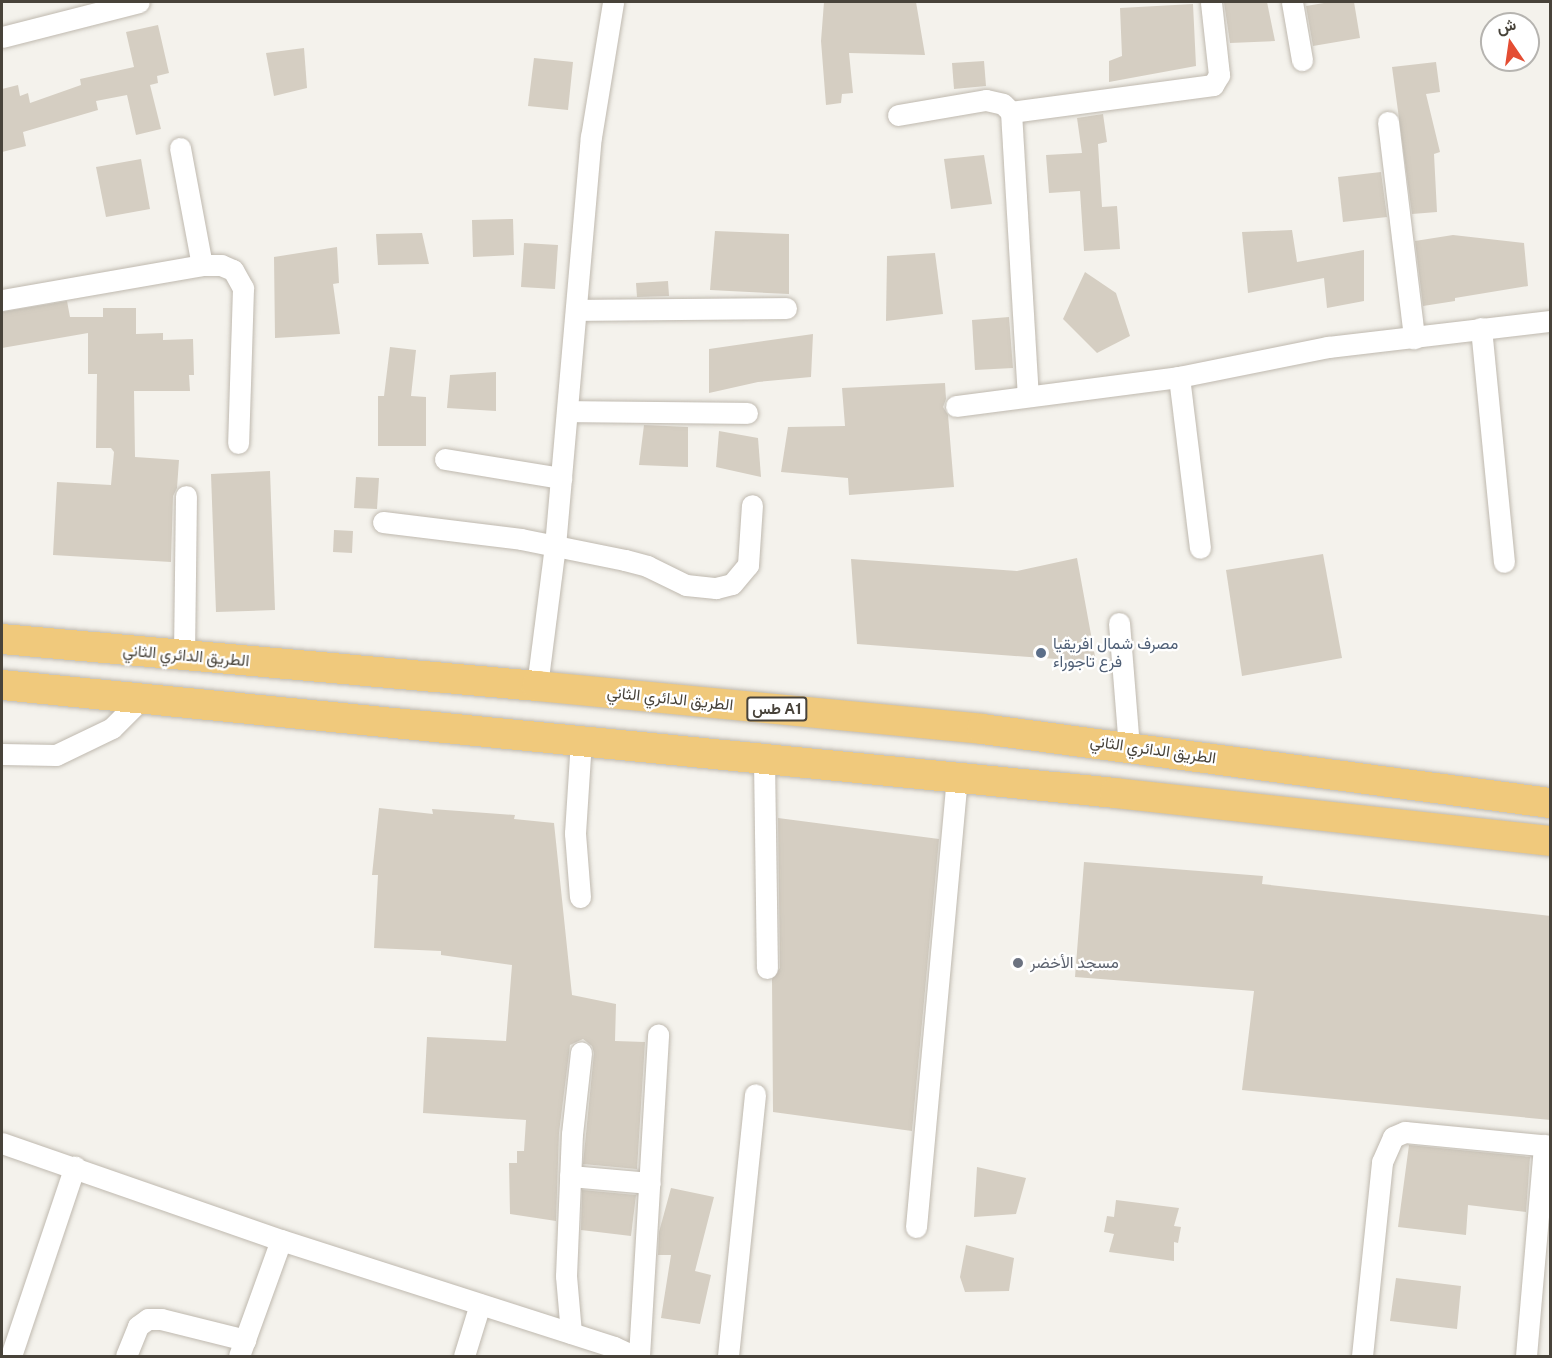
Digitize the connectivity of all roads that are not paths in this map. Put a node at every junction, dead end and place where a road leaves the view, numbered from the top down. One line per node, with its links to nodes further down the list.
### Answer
1 (139, 2): 5 (street)
2 (613, 2): 14 (street)
3 (1211, 2): 7 (street)
4 (1292, 2): 6 (street)
5 (2, 37)
6 (1302, 60)
7 (1011, 112): 8 (street); 19 (street)
8 (898, 115)
9 (1388, 122): 17 (street)
10 (180, 148): 11 (street)
11 (202, 265): 12 (street); 23 (street)
12 (2, 300)
13 (786, 308): 14 (street)
14 (577, 310): 21 (street)
15 (1551, 321): 16 (street)
16 (1481, 328): 17 (street); 31 (street)
17 (1414, 338): 18 (street)
18 (1179, 377): 19 (street); 30 (street)
19 (1028, 395): 20 (street)
20 (956, 406)
21 (567, 411): 22 (street); 25 (street)
22 (747, 413)
23 (238, 443)
24 (445, 459): 25 (street)
25 (561, 478): 29 (street)
26 (186, 496): 34 (street)
27 (752, 505): 29 (street)
28 (383, 522): 29 (street)
29 (555, 546): 36 (street)
30 (1200, 548)
31 (1504, 562)
32 (1119, 623): 39 (street)
33 (2, 639): 34 (highway, الطريق الدائري الثاني / طس A1)
34 (184, 656): 36 (highway, الطريق الدائري الثاني / طس A1)
35 (2, 685): 37 (highway)
36 (537, 686): 39 (highway, الطريق الدائري الثاني / طس A1)
37 (141, 699): 38 (highway); 40 (street)
38 (581, 741): 41 (highway); 48 (street)
39 (1129, 746): 42 (highway, الطريق الدائري الثاني / طس A1); 44 (highway)
40 (2, 754)
41 (764, 759): 43 (highway); 49 (street)
42 (1240, 762): 45 (highway, الطريق الدائري الثاني / طس A1); 46 (highway)
43 (957, 778): 44 (highway); 58 (street)
44 (1115, 793): 46 (highway)
45 (1551, 803)
46 (1233, 807): 47 (highway)
47 (1551, 841)
48 (579, 897)
49 (767, 968)
50 (658, 1035): 57 (street)
51 (581, 1052): 56 (street)
52 (755, 1094): 69 (street)
53 (2, 1143): 55 (street)
54 (1547, 1146): 70 (street); 71 (street)
55 (75, 1166): 59 (street); 64 (street)
56 (570, 1176): 57 (street); 61 (street)
57 (650, 1183): 68 (street)
58 (916, 1227)
59 (281, 1240): 60 (street); 62 (street)
60 (480, 1304): 61 (street); 66 (street)
61 (571, 1333): 63 (street)
62 (242, 1348): 65 (street)
63 (614, 1352): 67 (street)
64 (11, 1356)
65 (126, 1356)
66 (464, 1356)
67 (633, 1356)
68 (639, 1356)
69 (728, 1356)
70 (1362, 1356)
71 (1526, 1356)

